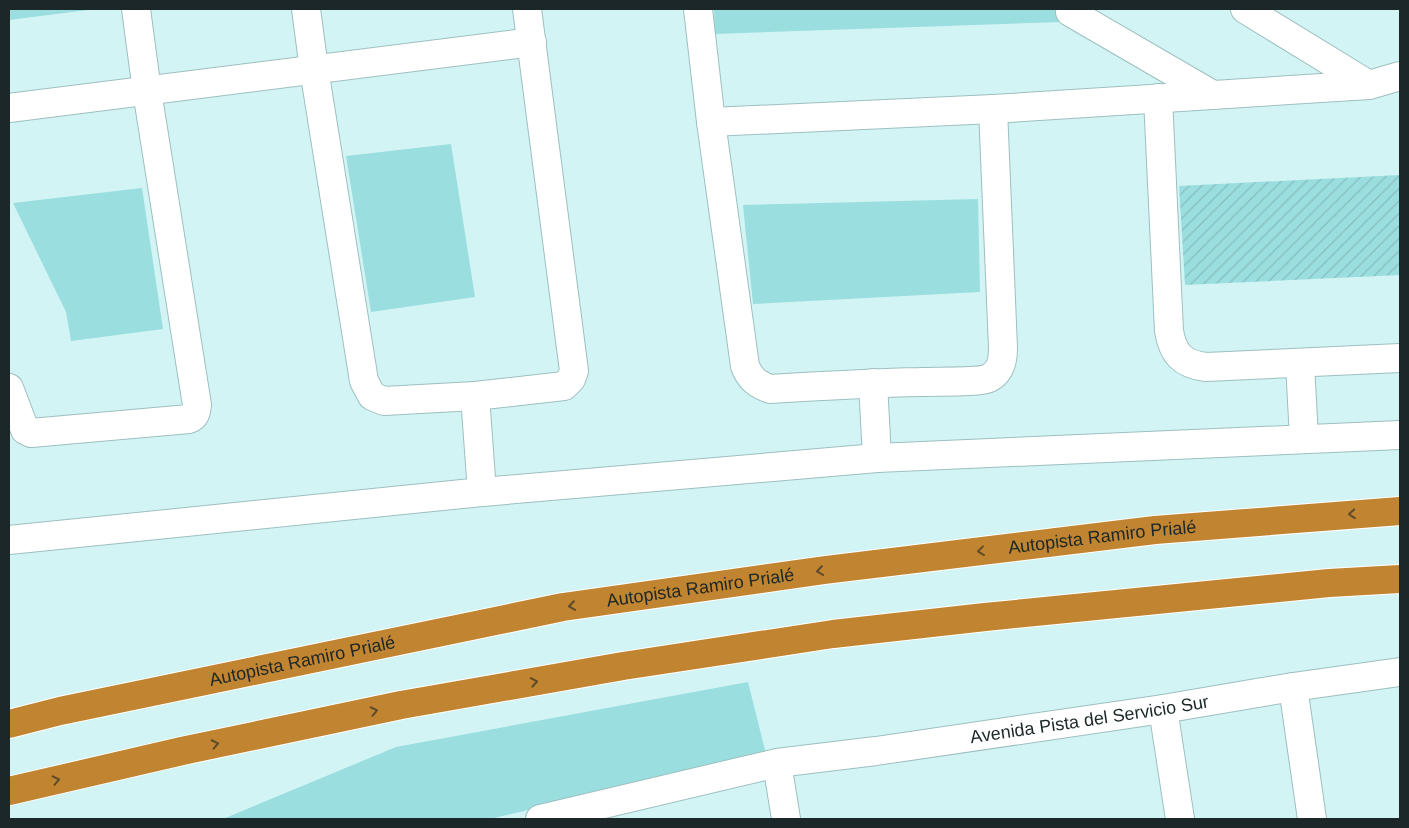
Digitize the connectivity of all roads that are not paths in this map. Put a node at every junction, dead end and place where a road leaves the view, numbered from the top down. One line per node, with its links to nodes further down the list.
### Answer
1 (136, 9): 11 (street)
2 (306, 9): 8 (street)
3 (527, 9): 7 (street)
4 (698, 9): 16 (street)
5 (1245, 9): 10 (street)
6 (1070, 12): 12 (street)
7 (532, 42): 8 (street); 21 (street)
8 (314, 70): 11 (street); 21 (street)
9 (1400, 76): 10 (street)
10 (1369, 85): 12 (street)
11 (147, 90): 14 (street); 20 (street)
12 (1213, 95): 13 (street)
13 (1158, 98): 15 (street); 18 (street)
14 (9, 108)
15 (993, 109): 16 (street); 19 (street)
16 (711, 122): 19 (street)
17 (1400, 358): 18 (street)
18 (1300, 363): 23 (street)
19 (873, 384): 24 (street)
20 (9, 388)
21 (475, 396): 25 (street)
22 (1400, 435): 23 (street)
23 (1304, 439): 24 (street)
24 (877, 458): 25 (street)
25 (482, 492): 27 (street)
26 (1400, 511): 32 (highway, Autopista Ramiro Prialé, one-way to 32)
27 (9, 540)
28 (1400, 579): 34 (highway, one-way to 28)
29 (1400, 672): 30 (street, Avenida Pista del Servicio Sur)
30 (1293, 688): 31 (street, Avenida Pista del Servicio Sur); 39 (street)
31 (1162, 709): 33 (street, Avenida Pista del Servicio Sur); 38 (street)
32 (9, 724)
33 (777, 764): 35 (street, Avenida Pista del Servicio Sur); 37 (street)
34 (9, 791)
35 (608, 811): 36 (street, Avenida Pista del Servicio Sur)
36 (540, 819)
37 (786, 819)
38 (1180, 819)
39 (1312, 819)

